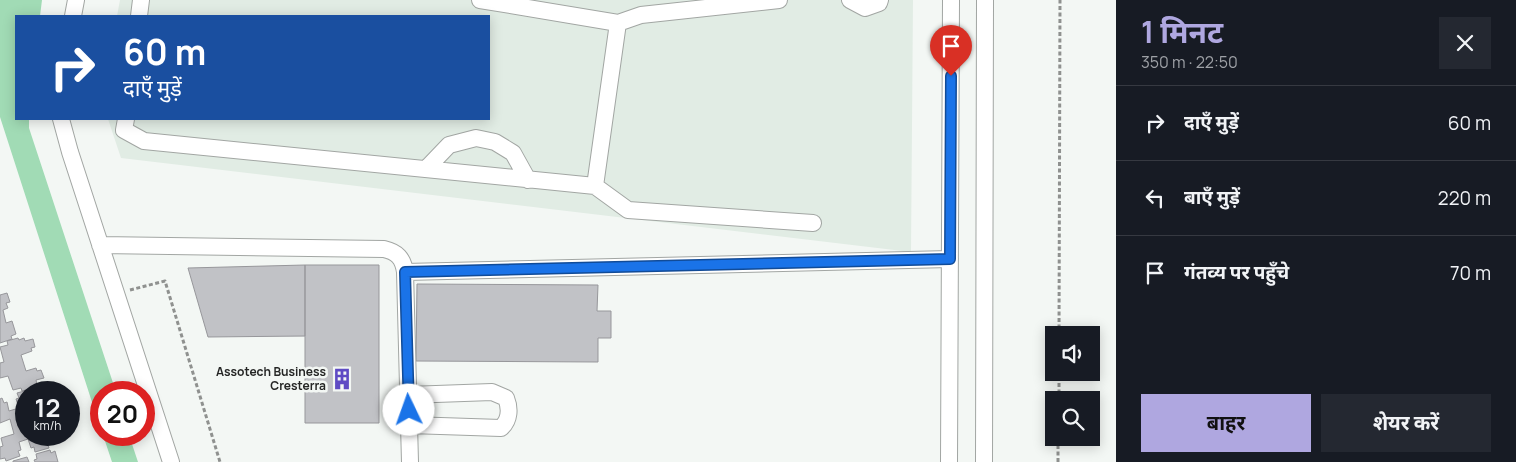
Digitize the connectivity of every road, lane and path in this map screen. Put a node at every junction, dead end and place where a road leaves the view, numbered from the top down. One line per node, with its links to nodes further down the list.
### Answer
1 (76, 0): 10 (street)
2 (141, 0): 11 (street)
3 (480, 0): 12 (street)
4 (779, 0): 12 (street)
5 (850, 0): 6 (street)
6 (880, 0)
7 (951, 0): 20 (street)
8 (985, 0): 31 (street)
9 (1060, 0): 23 (path)
10 (73, 15)
11 (139, 15)
12 (618, 23): 17 (street)
13 (62, 120): 19 (street)
14 (126, 120): 15 (street)
15 (426, 169): 16 (street); 16 (street)
16 (528, 180): 17 (street)
17 (595, 186): 18 (street)
18 (813, 223)
19 (100, 245): 21 (street); 22 (street)
20 (950, 259): 21 (street); 30 (street)
21 (405, 272): 24 (street)
22 (116, 294): 27 (street); 28 (path)
23 (1059, 326)
24 (408, 395): 25 (street); 25 (street)
25 (410, 425): 29 (street)
26 (1058, 446): 32 (path)
27 (171, 462)
28 (220, 462)
29 (410, 462)
30 (949, 462)
31 (984, 462)
32 (1058, 462)

